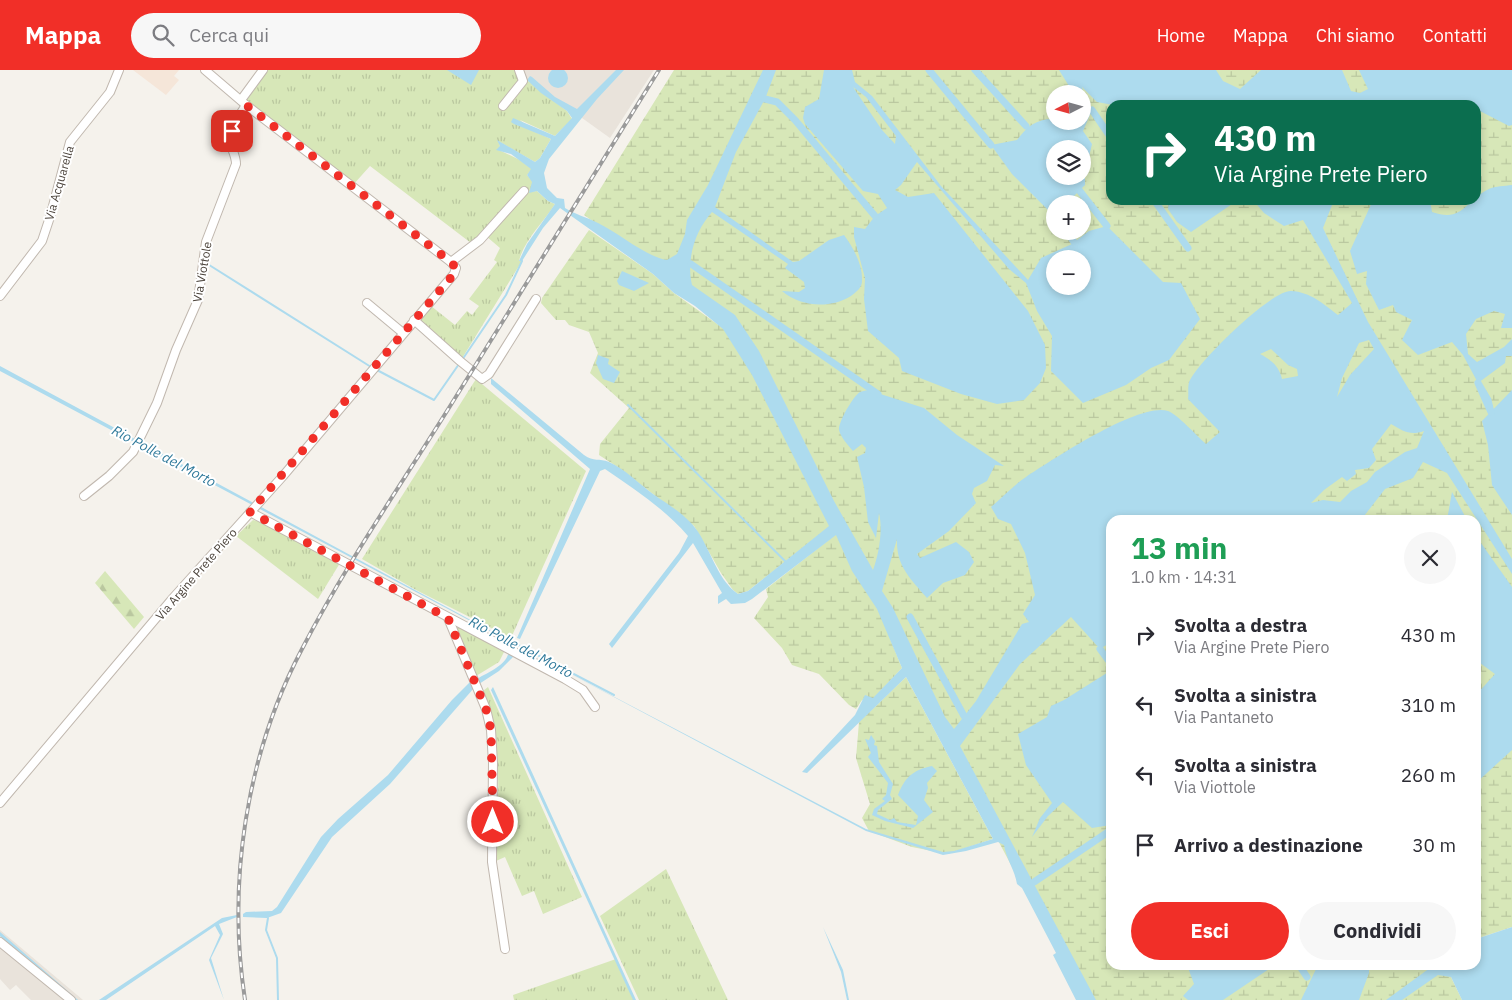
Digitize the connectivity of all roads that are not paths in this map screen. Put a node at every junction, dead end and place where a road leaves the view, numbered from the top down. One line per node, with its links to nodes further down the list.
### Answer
1 (119, 70): 9 (street, Via Acquarella)
2 (205, 70): 5 (street)
3 (263, 70): 5 (street, Via Viottole)
4 (519, 70): 6 (street)
5 (244, 102): 8 (street); 14 (street, Via Viottole)
6 (503, 106)
7 (524, 190): 8 (street)
8 (451, 262): 12 (street, Via Argine Prete Piero)
9 (0, 296)
10 (536, 299): 12 (street)
11 (367, 303): 13 (street)
12 (414, 320): 13 (street, Via Argine Prete Piero)
13 (403, 333): 15 (street, Via Argine Prete Piero)
14 (84, 496)
15 (251, 511): 16 (street); 18 (street, Via Argine Prete Piero)
16 (448, 618): 17 (street); 20 (street)
17 (595, 707)
18 (0, 803)
19 (0, 942): 21 (street)
20 (505, 949)
21 (71, 1000)

